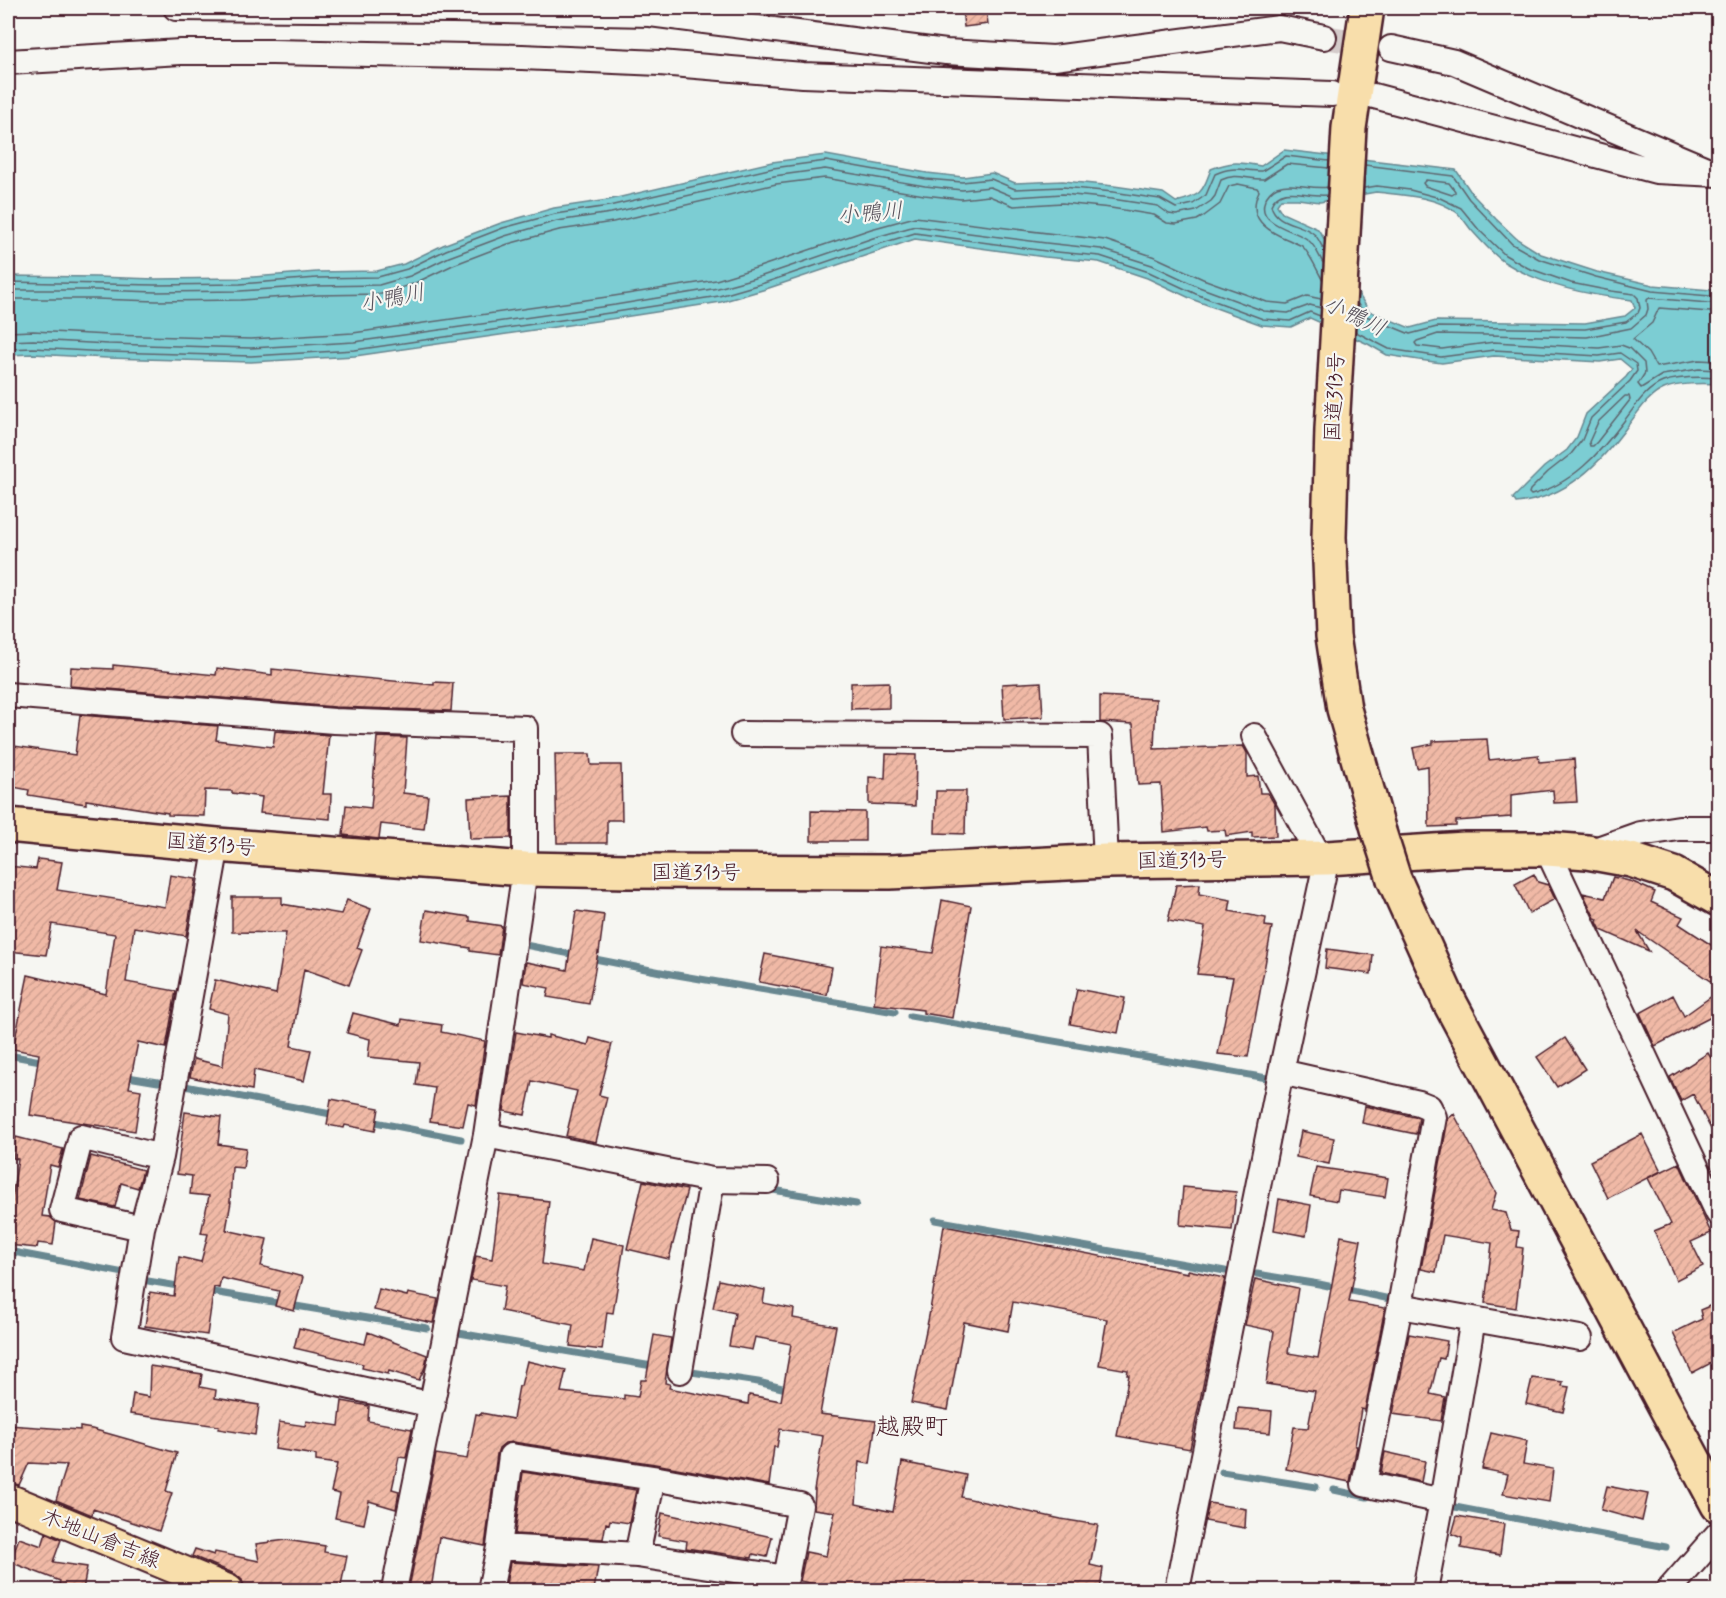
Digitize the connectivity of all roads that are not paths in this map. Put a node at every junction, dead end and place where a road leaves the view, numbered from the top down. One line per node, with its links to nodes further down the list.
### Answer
1 (176, 8): 3 (street)
2 (1367, 8): 37 (highway, 国道313号, bridge)
3 (650, 11): 4 (street)
4 (1324, 37)
5 (1391, 48): 9 (street)
6 (8, 62): 7 (street)
7 (1332, 94)
8 (1374, 96): 9 (street)
9 (1719, 174)
10 (8, 695): 20 (street)
11 (743, 734): 19 (street)
12 (1254, 736): 18 (street)
13 (8, 825): 15 (highway, 国道313号)
14 (1719, 828): 17 (street)
15 (217, 845): 20 (highway, 国道313号); 24 (street)
16 (1547, 849): 17 (highway, 国道313号); 18 (highway, 国道313号); 27 (street)
17 (1587, 852): 21 (highway, 国道313号)
18 (1324, 858): 19 (highway, 国道313号); 22 (street)
19 (1106, 861): 20 (highway, 国道313号)
20 (525, 869): 23 (street)
21 (1719, 899)
22 (1281, 1072): 29 (street); 44 (street)
23 (486, 1135): 25 (street); 33 (street)
24 (161, 1157): 28 (street); 28 (street)
25 (712, 1180): 26 (street); 32 (street)
26 (767, 1181)
27 (1719, 1213)
28 (142, 1228): 33 (street)
29 (1400, 1306): 30 (street); 36 (street)
30 (1473, 1319): 31 (street); 36 (street)
31 (1580, 1338)
32 (680, 1371)
33 (433, 1405): 42 (street)
34 (652, 1478): 39 (street); 40 (street); 40 (street)
35 (8, 1499): 41 (main road, 木地山倉吉線)
36 (1442, 1501): 45 (street)
37 (1719, 1505)
38 (1719, 1534): 46 (street)
39 (499, 1547): 40 (street); 43 (street)
40 (636, 1555)
41 (228, 1590)
42 (394, 1590)
43 (490, 1590)
44 (1177, 1590)
45 (1425, 1590)
46 (1669, 1590)

